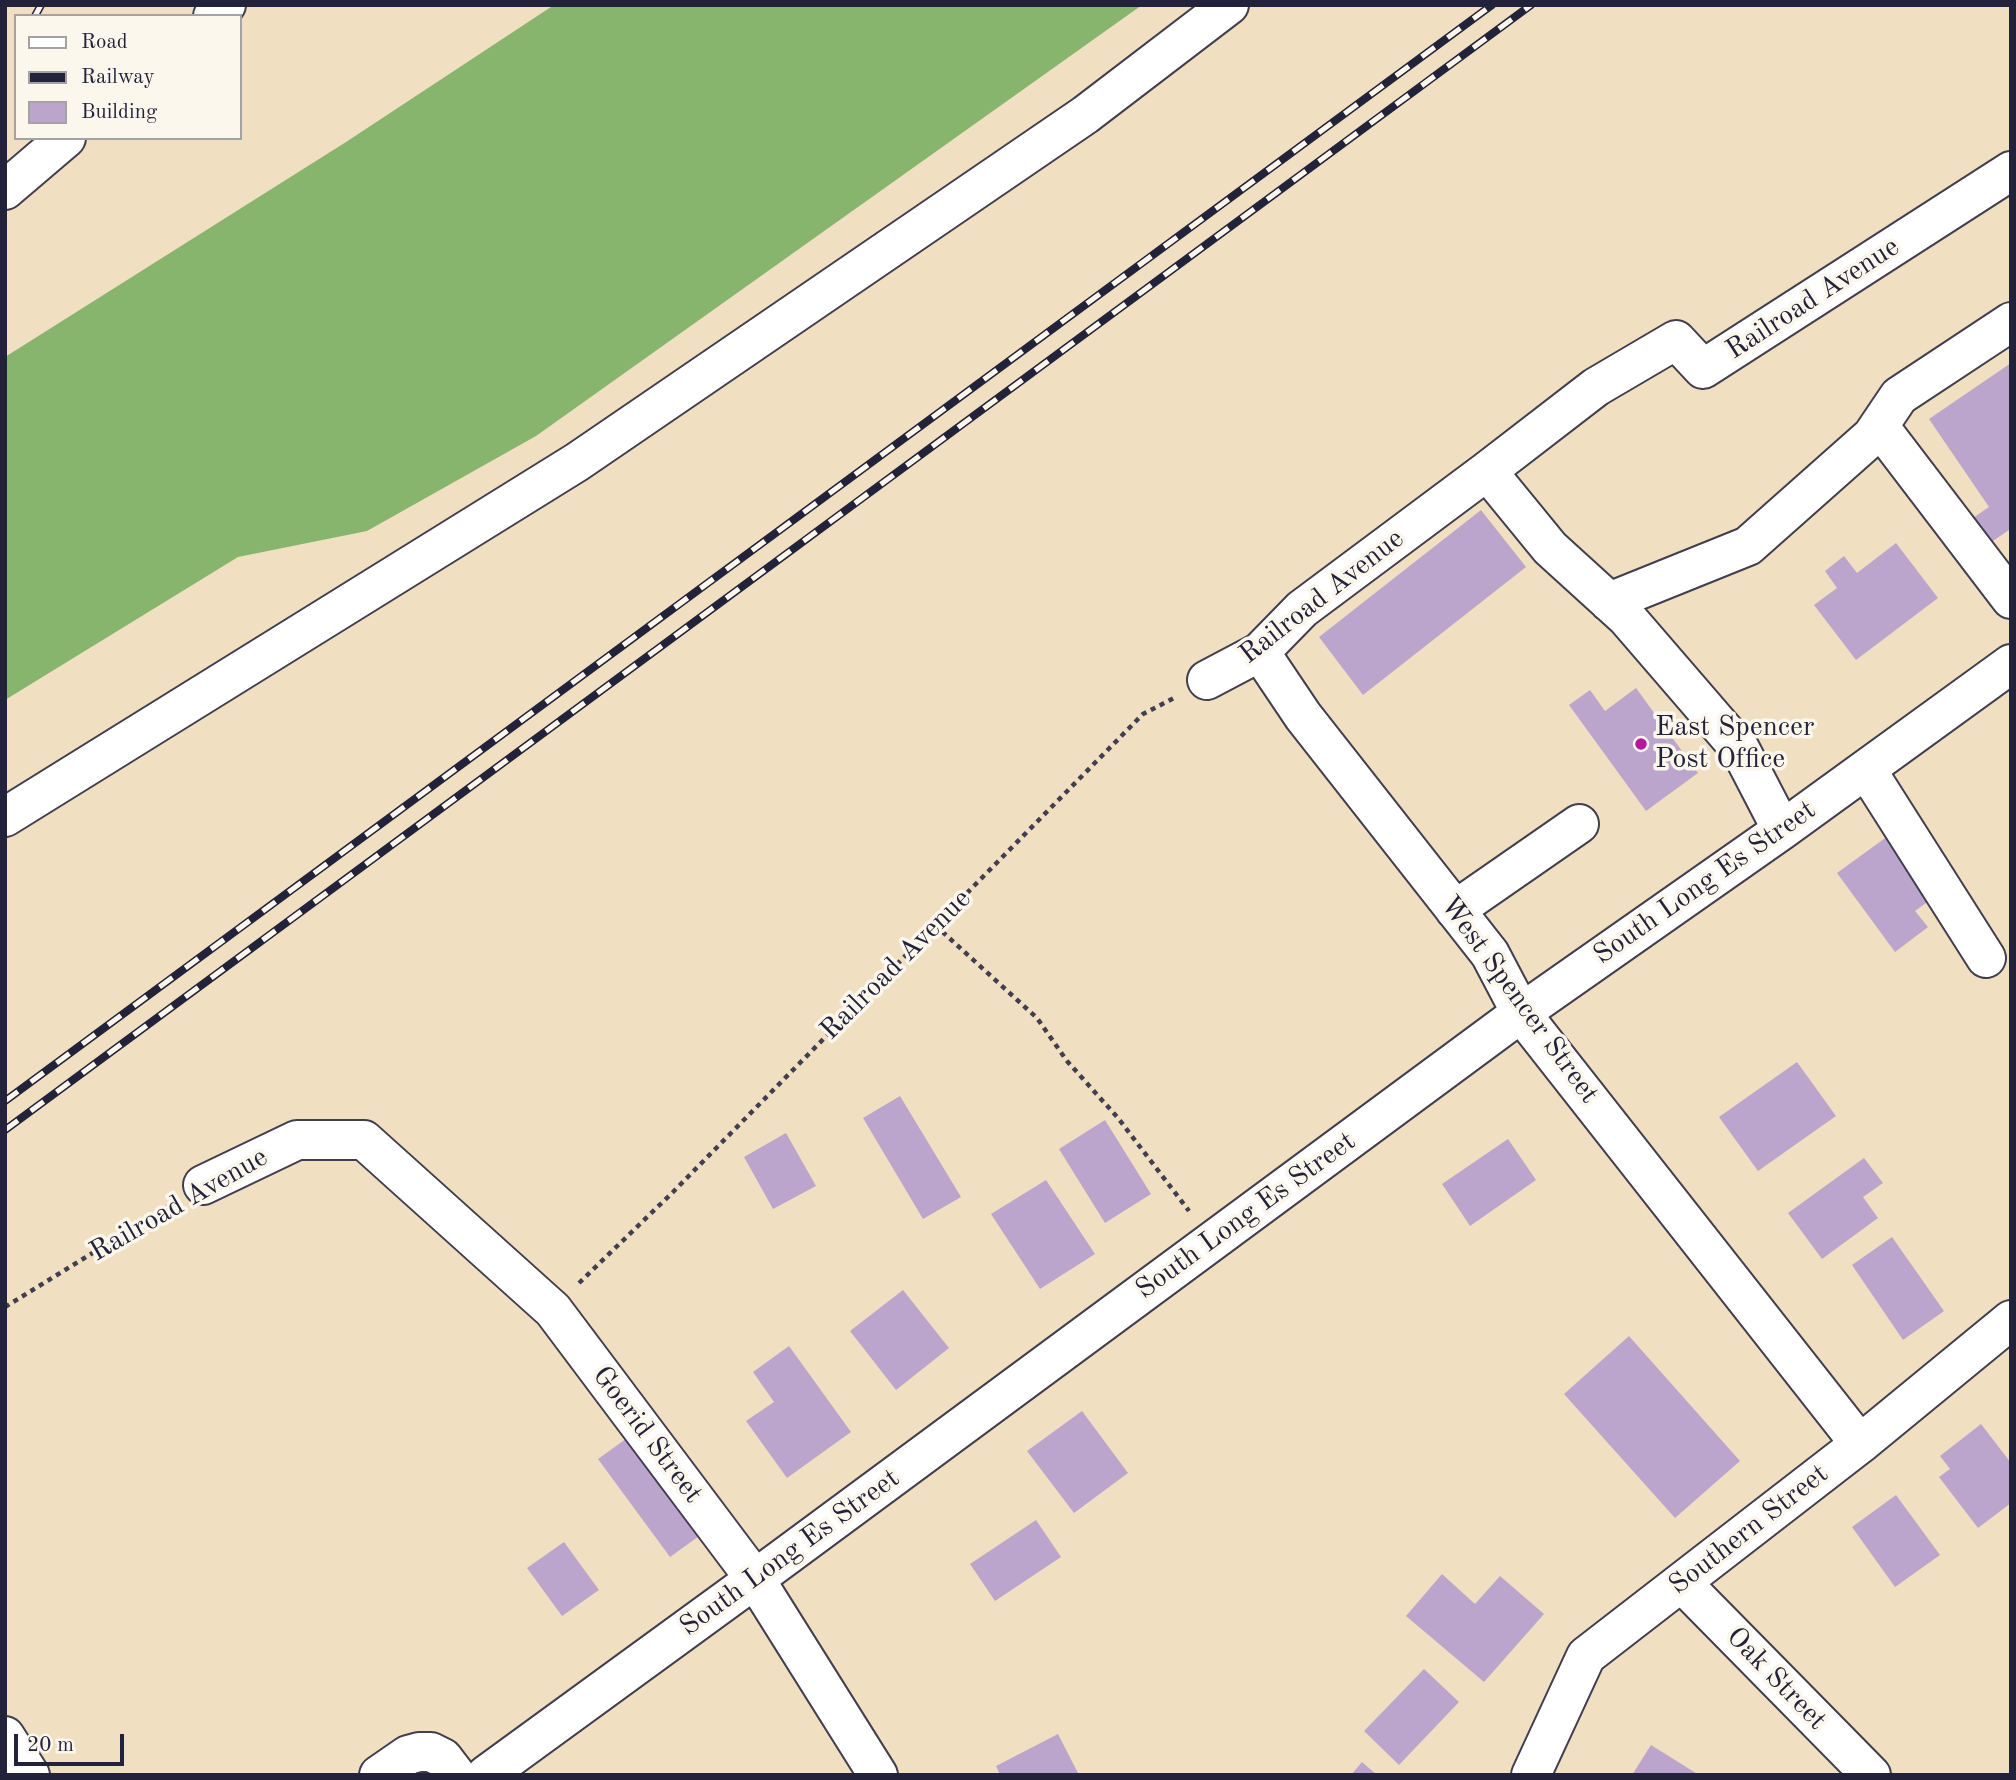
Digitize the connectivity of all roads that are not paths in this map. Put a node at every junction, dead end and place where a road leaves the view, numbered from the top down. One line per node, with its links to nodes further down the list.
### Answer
1 (1230, 5): 14 (street)
2 (63, 140): 4 (street)
3 (2011, 172): 7 (street, Railroad Avenue)
4 (5, 190)
5 (2011, 322): 6 (street)
6 (1878, 426): 8 (street); 9 (street)
7 (1487, 471): 9 (street); 10 (street, Railroad Avenue)
8 (2011, 599)
9 (1609, 602): 16 (street)
10 (1260, 652): 12 (street, Railroad Avenue); 17 (street, West Spencer Street)
11 (2011, 664): 13 (street, South Long Es Street)
12 (1208, 680)
13 (1866, 769): 16 (street, South Long Es Street); 18 (street)
14 (5, 817)
15 (1579, 824): 17 (street)
16 (1782, 830): 19 (street, South Long Es Street)
17 (1455, 910): 19 (street, West Spencer Street)
18 (1986, 958)
19 (1521, 1013): 23 (street, West Spencer Street); 24 (street, South Long Es Street)
20 (364, 1140): 21 (street, Railroad Avenue); 24 (street, Goerid Street)
21 (203, 1185)
22 (2011, 1320): 23 (street, Southern Street)
23 (1860, 1444): 25 (street, Southern Street)
24 (755, 1579): 30 (street, South Long Es Street); 31 (street, Goerid Street)
25 (1682, 1583): 32 (street, Southern Street); 33 (street, Oak Street)
26 (5, 1736): 27 (street)
27 (30, 1775)
28 (379, 1775): 29 (street)
29 (456, 1775)
30 (486, 1775)
31 (878, 1775)
32 (1531, 1775)
33 (1871, 1775)

